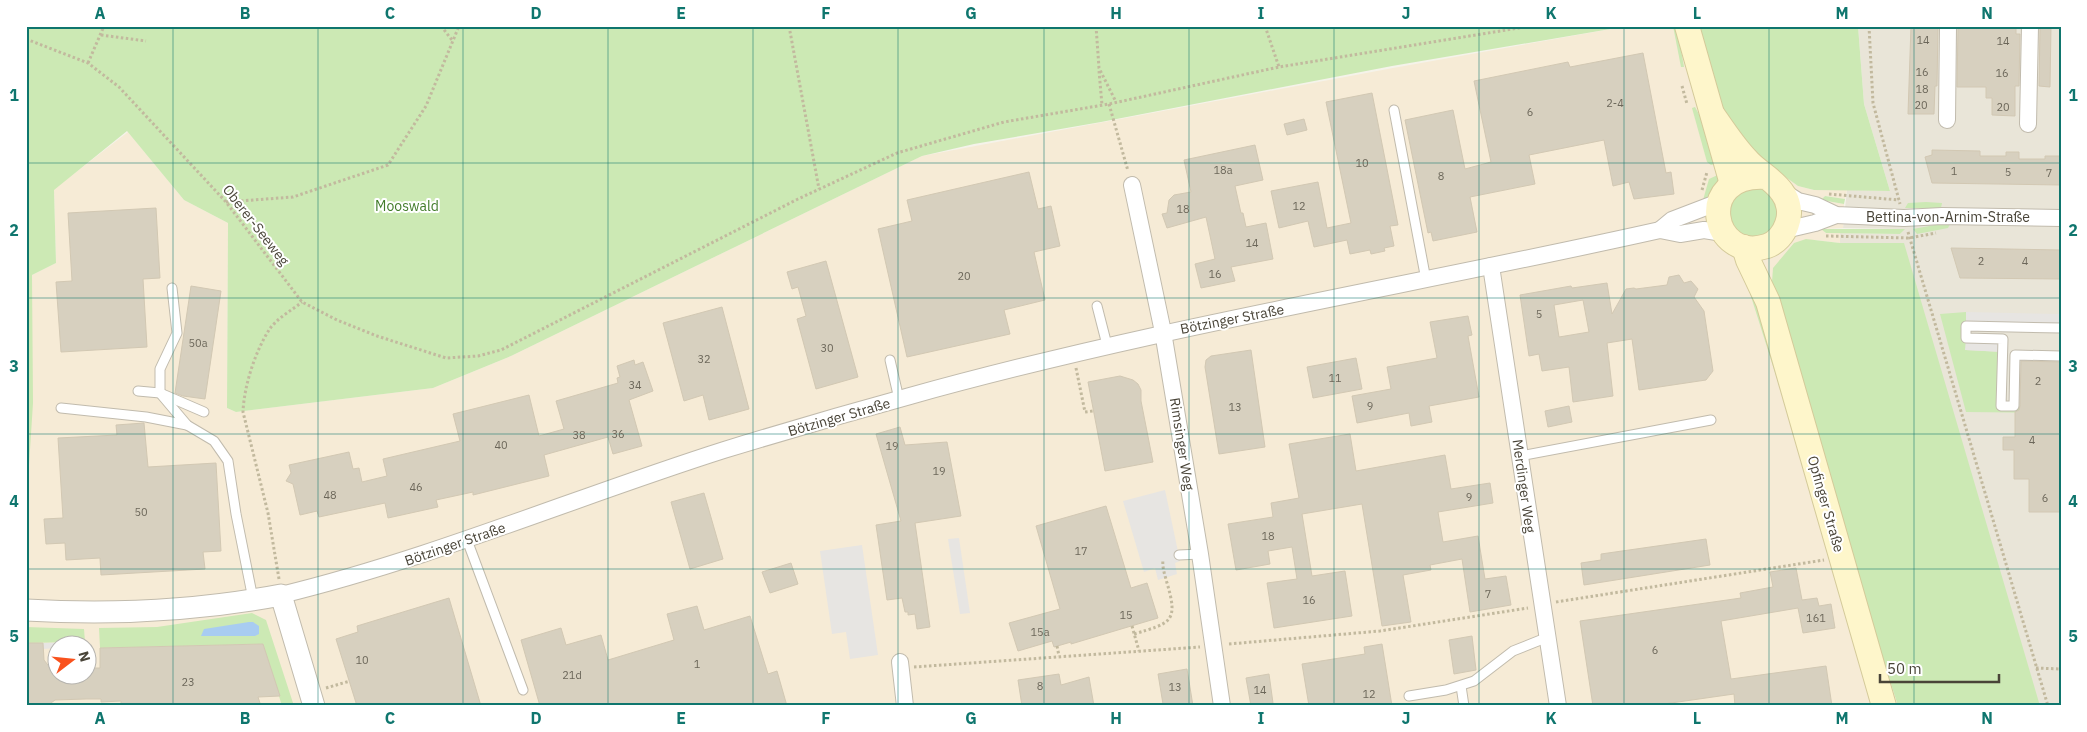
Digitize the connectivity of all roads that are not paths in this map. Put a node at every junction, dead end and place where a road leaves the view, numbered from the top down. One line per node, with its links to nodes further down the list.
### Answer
1 (1687, 26): 5 (main road)
2 (1948, 26): 6 (street)
3 (2030, 26): 7 (street)
4 (1394, 110): 18 (lane)
5 (1713, 116): 8 (main road); 10 (main road)
6 (1947, 120)
7 (2028, 124)
8 (1774, 184): 10 (main road); 11 (street, Bettina-von-Arnim-Straße); 15 (main road, Opfinger Straße)
9 (1132, 185): 23 (street, Rimsinger Weg)
10 (1725, 193): 13 (street, Bötzinger Straße); 14 (main road)
11 (1836, 215): 12 (street, Bettina-von-Arnim-Straße); 15 (street, Bettina-von-Arnim-Straße)
12 (2061, 218)
13 (1660, 230): 14 (street, Bötzinger Straße); 17 (street, Bötzinger Straße)
14 (1723, 233): 16 (main road)
15 (1778, 237): 16 (main road); 20 (main road, Opfinger Straße)
16 (1744, 247): 20 (main road, Opfinger Straße)
17 (1491, 266): 18 (street, Bötzinger Straße); 34 (street, Merdinger Weg)
18 (1426, 280): 23 (street, Bötzinger Straße)
19 (172, 288): 28 (lane)
20 (1768, 302): 51 (main road, Opfinger Straße)
21 (1097, 306): 24 (lane)
22 (2061, 328): 25 (lane)
23 (1163, 332): 24 (street, Bötzinger Straße); 36 (street, Rimsinger Weg)
24 (1108, 345): 29 (street, Bötzinger Straße)
25 (2061, 356)
26 (890, 360): 29 (lane)
27 (138, 391): 28 (lane)
28 (160, 393): 31 (lane); 33 (lane)
29 (898, 399): 35 (street, Bötzinger Straße)
30 (61, 408): 33 (lane)
31 (204, 412)
32 (1711, 420): 34 (lane)
33 (187, 425): 39 (lane)
34 (1520, 456): 41 (street, Merdinger Weg)
35 (467, 540): 38 (street, Bötzinger Straße); 44 (lane)
36 (1200, 554): 37 (lane); 48 (street, Rimsinger Weg)
37 (1179, 555)
38 (281, 595): 39 (street, Bötzinger Straße); 46 (street)
39 (254, 600): 40 (street, Bötzinger Straße)
40 (26, 610)
41 (1548, 638): 43 (lane); 50 (street, Merdinger Weg)
42 (900, 665): 47 (street)
43 (1461, 686): 45 (lane); 49 (lane)
44 (523, 690)
45 (1409, 696)
46 (312, 699)
47 (905, 706)
48 (1222, 706)
49 (1464, 706)
50 (1558, 706)
51 (1884, 706)

